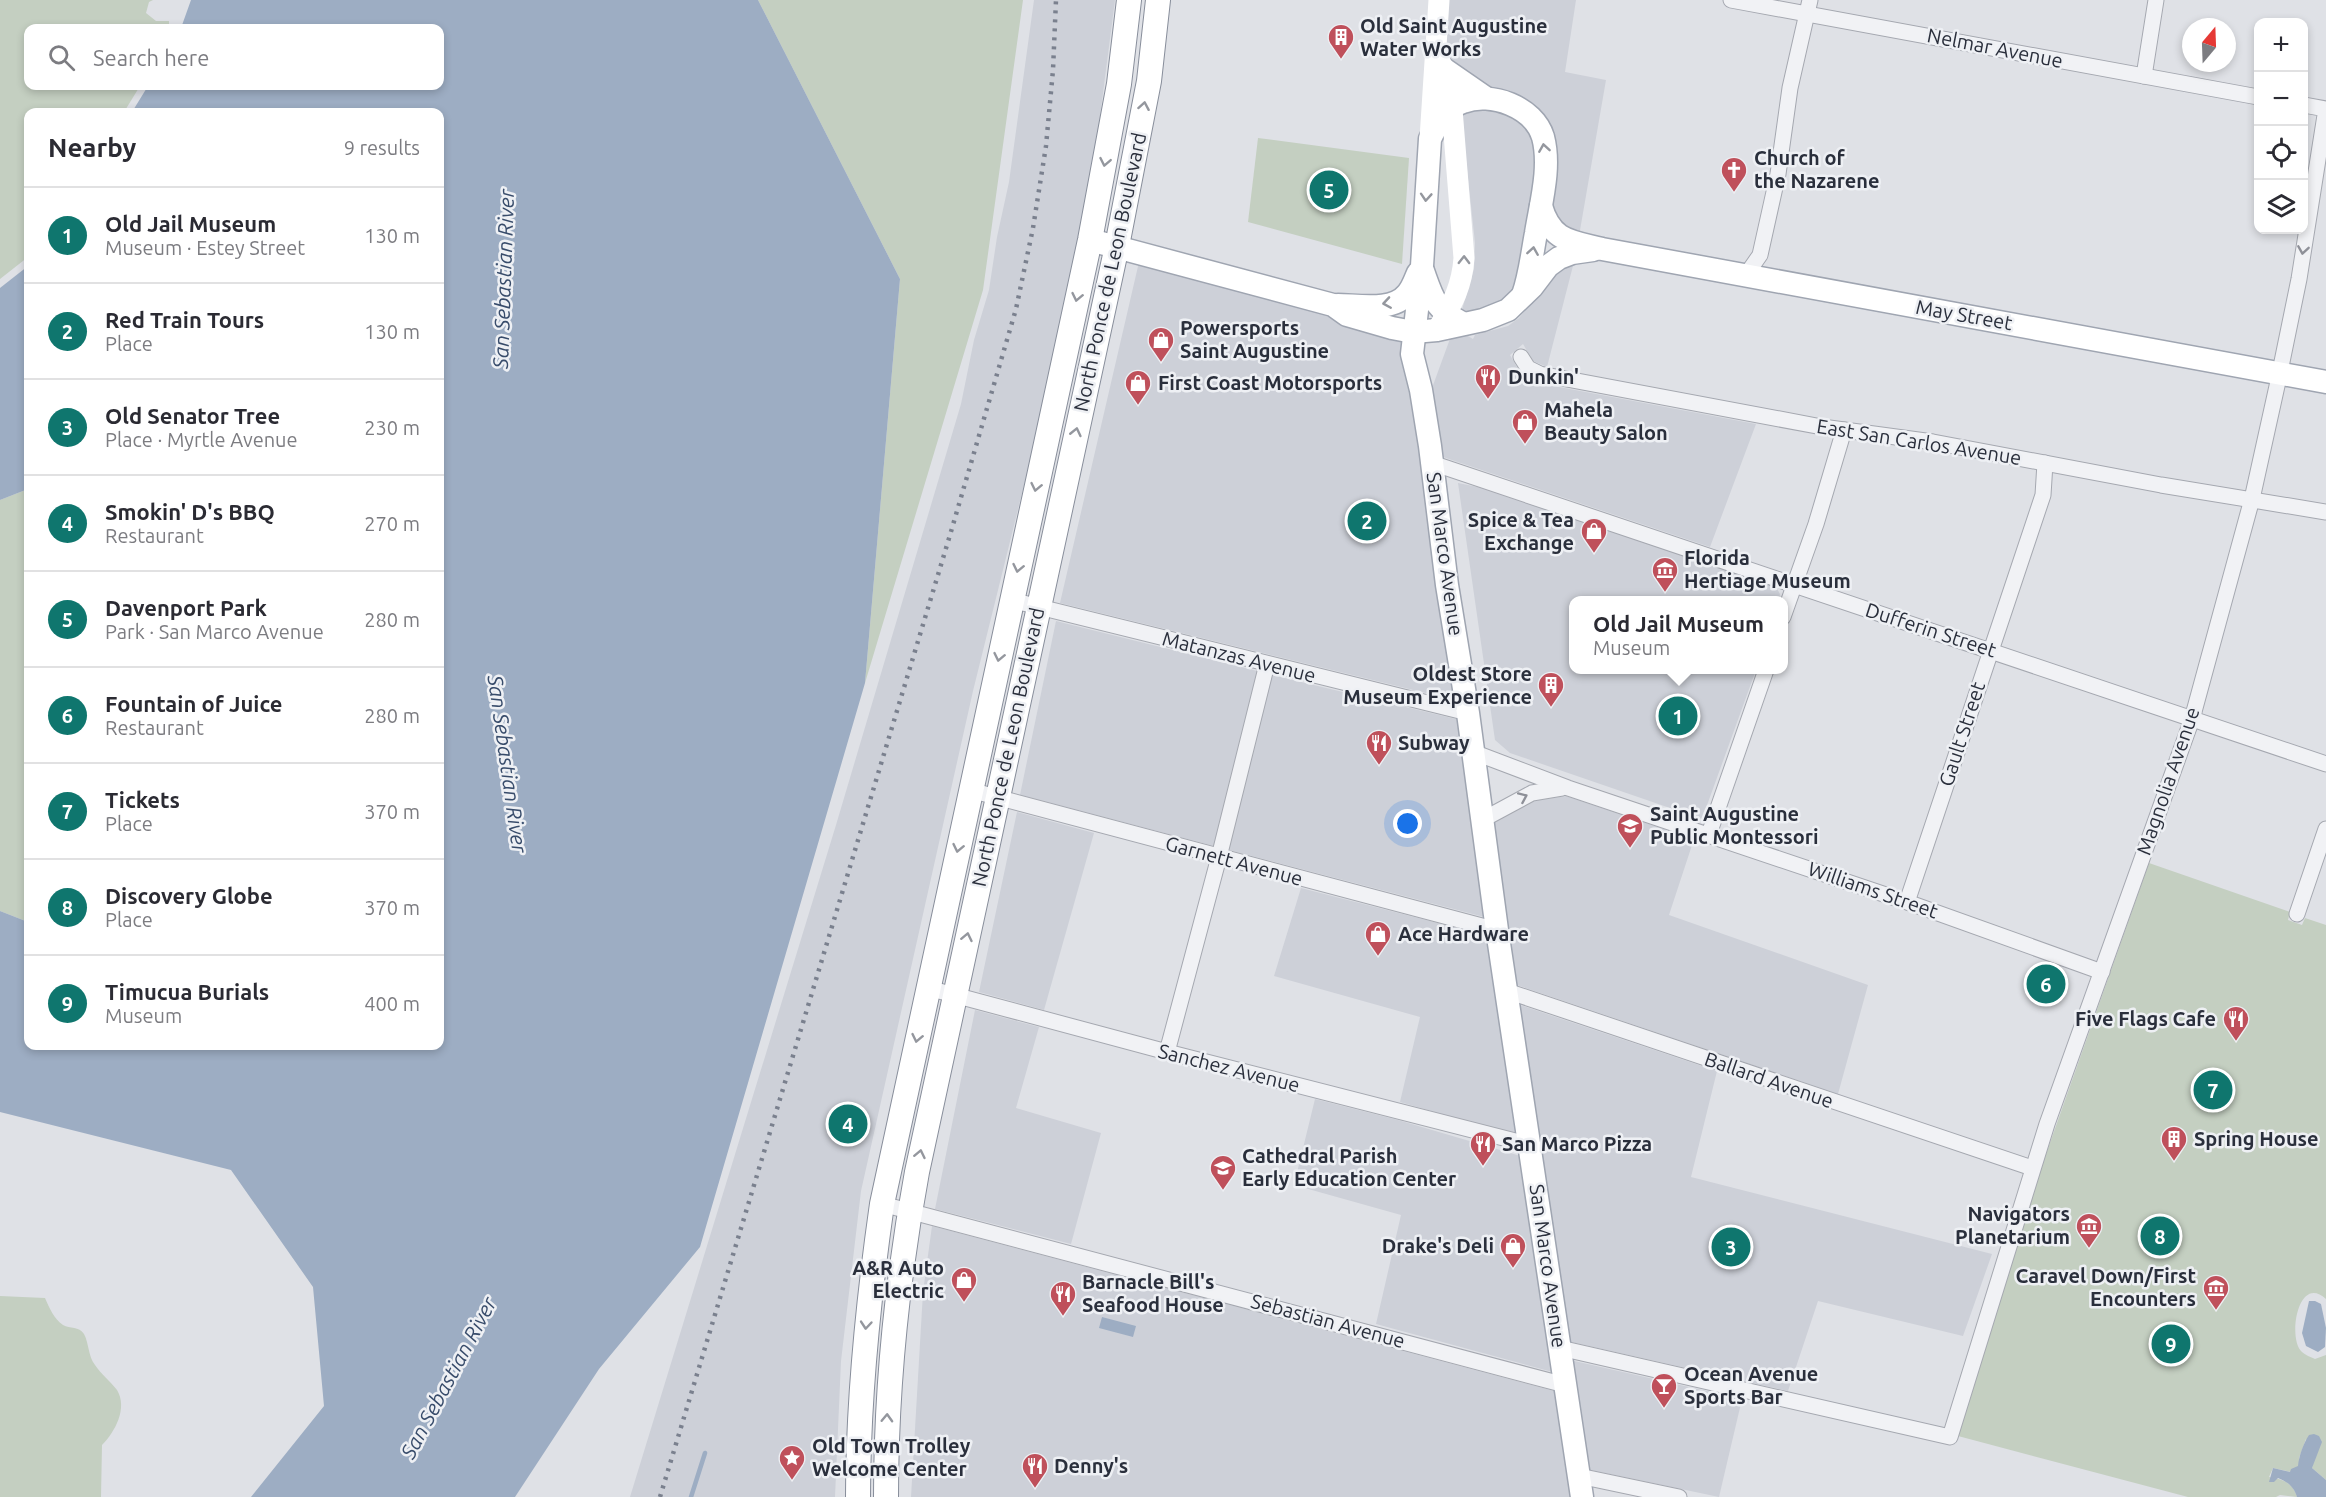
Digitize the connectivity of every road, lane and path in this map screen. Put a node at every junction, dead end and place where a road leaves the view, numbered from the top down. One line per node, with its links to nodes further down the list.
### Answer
1 (1129, 0): 16 (highway, North Ponce de Leon Boulevard, one-way to 16)
2 (1158, 0): 17 (highway, North Ponce de Leon Boulevard, one-way to 2)
3 (1439, 0): 7 (main road, San Marco Avenue)
4 (1731, 0): 6 (street, Nelmar Avenue)
5 (2156, 0): 8 (street)
6 (1809, 7): 8 (street, Nelmar Avenue); 20 (street)
7 (1440, 62): 10 (main road); 12 (main road); 14 (main road, San Marco Avenue)
8 (2144, 76): 9 (street, Nelmar Avenue)
9 (2254, 96)
10 (1486, 98): 12 (main road); 15 (main road, one-way to 10)
11 (2308, 106): 13 (street)
12 (1452, 109): 14 (main road); 23 (main road, one-way to 12)
13 (2326, 110): 26 (street, Magnolia Avenue, one-way to 26)
14 (1430, 139): 19 (main road, San Marco Avenue, one-way to 19)
15 (1541, 206): 18 (main road, May Street); 21 (main road, one-way to 15)
16 (1090, 240): 17 (main road); 35 (highway, North Ponce de Leon Boulevard, one-way to 35)
17 (1117, 246): 22 (main road); 37 (highway, North Ponce de Leon Boulevard, one-way to 17)
18 (1602, 249): 20 (main road, May Street); 21 (main road, May Street)
19 (1422, 266): 22 (main road, one-way to 22); 23 (main road); 24 (main road, San Marco Avenue)
20 (1746, 275): 26 (main road, May Street)
21 (1523, 296): 23 (main road, May Street)
22 (1333, 305): 24 (main road, May Street)
23 (1448, 323): 24 (main road, May Street); 28 (main road)
24 (1413, 332): 28 (main road, San Marco Avenue)
25 (1521, 357): 29 (street, East San Carlos Avenue)
26 (2280, 373): 27 (main road, May Street); 32 (street, Magnolia Avenue)
27 (2326, 382)
28 (1421, 390): 30 (main road, San Marco Avenue)
29 (1844, 430): 31 (street, East San Carlos Avenue); 34 (street)
30 (1432, 463): 34 (street, Dufferin Street); 41 (main road, San Marco Avenue)
31 (2045, 463): 32 (street, East San Carlos Avenue); 38 (street, Gault Street)
32 (2252, 499): 33 (street, East San Carlos Avenue); 42 (street, Magnolia Avenue)
33 (2326, 512)
34 (1794, 585): 36 (street); 38 (street, Dufferin Street)
35 (1011, 600): 37 (street, Matanzas Avenue); 46 (highway, North Ponce de Leon Boulevard, one-way to 46)
36 (1788, 602)
37 (1039, 607): 39 (street, Matanzas Avenue); 47 (highway, North Ponce de Leon Boulevard)
38 (1990, 650): 42 (street, Dufferin Street); 52 (street, Gault Street)
39 (1267, 664): 41 (street, Matanzas Avenue); 51 (street)
40 (1764, 674): 50 (street)
41 (1468, 713): 43 (main road, San Marco Avenue)
42 (2192, 719): 44 (street, Dufferin Street); 55 (street, Magnolia Avenue)
43 (1473, 752): 45 (street, Williams Street); 48 (main road, San Marco Avenue)
44 (2326, 764)
45 (1568, 788): 48 (street, one-way to 45); 50 (street, Williams Street)
46 (970, 790): 47 (street, Garnett Avenue); 56 (highway, North Ponce de Leon Boulevard, one-way to 56)
47 (997, 798): 51 (street, Garnett Avenue); 58 (highway, North Ponce de Leon Boulevard, one-way to 47)
48 (1482, 820): 54 (main road, San Marco Avenue)
49 (2326, 829): 53 (street)
50 (1709, 834): 52 (street, Williams Street)
51 (1219, 857): 54 (street, Garnett Avenue); 59 (street)
52 (1907, 902): 55 (street, Williams Street)
53 (2297, 914)
54 (1497, 930): 57 (main road, San Marco Avenue)
55 (2102, 972): 61 (street, Magnolia Avenue)
56 (928, 988): 58 (street, Sanchez Avenue); 62 (highway, North Ponce de Leon Boulevard, one-way to 62)
57 (1507, 991): 60 (main road, San Marco Avenue); 61 (street, Ballard Avenue)
58 (954, 995): 59 (street, Sanchez Avenue); 63 (highway, North Ponce de Leon Boulevard, one-way to 58)
59 (1167, 1052): 60 (street, Sanchez Avenue)
60 (1531, 1145): 64 (main road, San Marco Avenue)
61 (2032, 1168): 64 (street, Magnolia Avenue)
62 (882, 1204): 63 (street, Sebastian Avenue); 67 (highway, North Ponce de Leon Boulevard, one-way to 67)
63 (909, 1211): 65 (street, Sebastian Avenue); 68 (highway, North Ponce de Leon Boulevard, one-way to 63)
64 (1560, 1348): 65 (main road, San Marco Avenue)
65 (1565, 1385): 66 (main road, San Marco Avenue)
66 (1580, 1487): 69 (street)
67 (858, 1497)
68 (886, 1497)
69 (1679, 1497)

